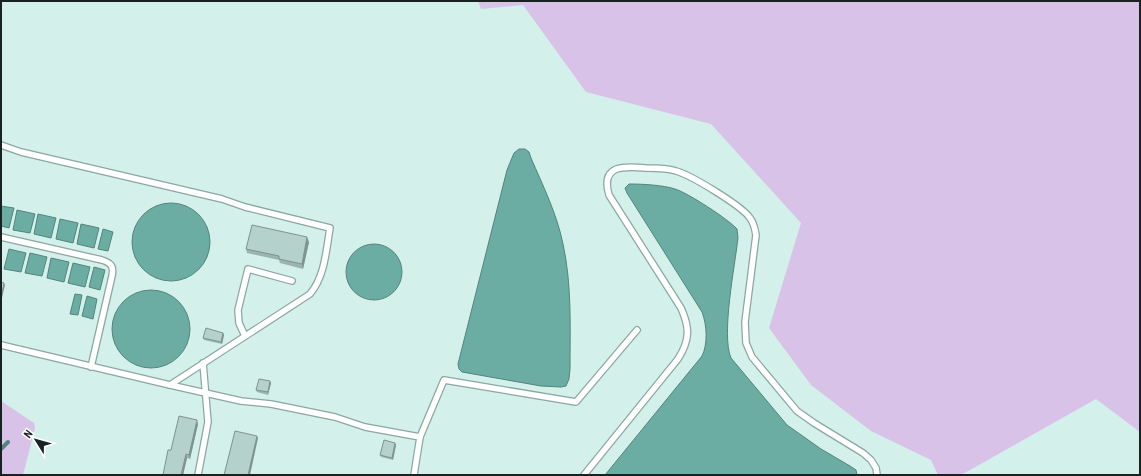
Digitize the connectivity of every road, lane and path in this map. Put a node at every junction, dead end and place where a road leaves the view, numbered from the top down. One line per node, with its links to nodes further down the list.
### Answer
1 (1, 145): 5 (lane)
2 (1, 237): 8 (lane)
3 (292, 281): 5 (lane)
4 (637, 330): 11 (lane)
5 (245, 336): 7 (lane)
6 (1, 345): 8 (lane)
7 (203, 363): 9 (lane); 10 (lane)
8 (91, 367): 9 (lane)
9 (170, 385): 10 (lane)
10 (205, 393): 11 (lane); 12 (lane)
11 (420, 437): 13 (lane)
12 (198, 475)
13 (414, 475)
14 (584, 475): 15 (lane)
15 (877, 475)

